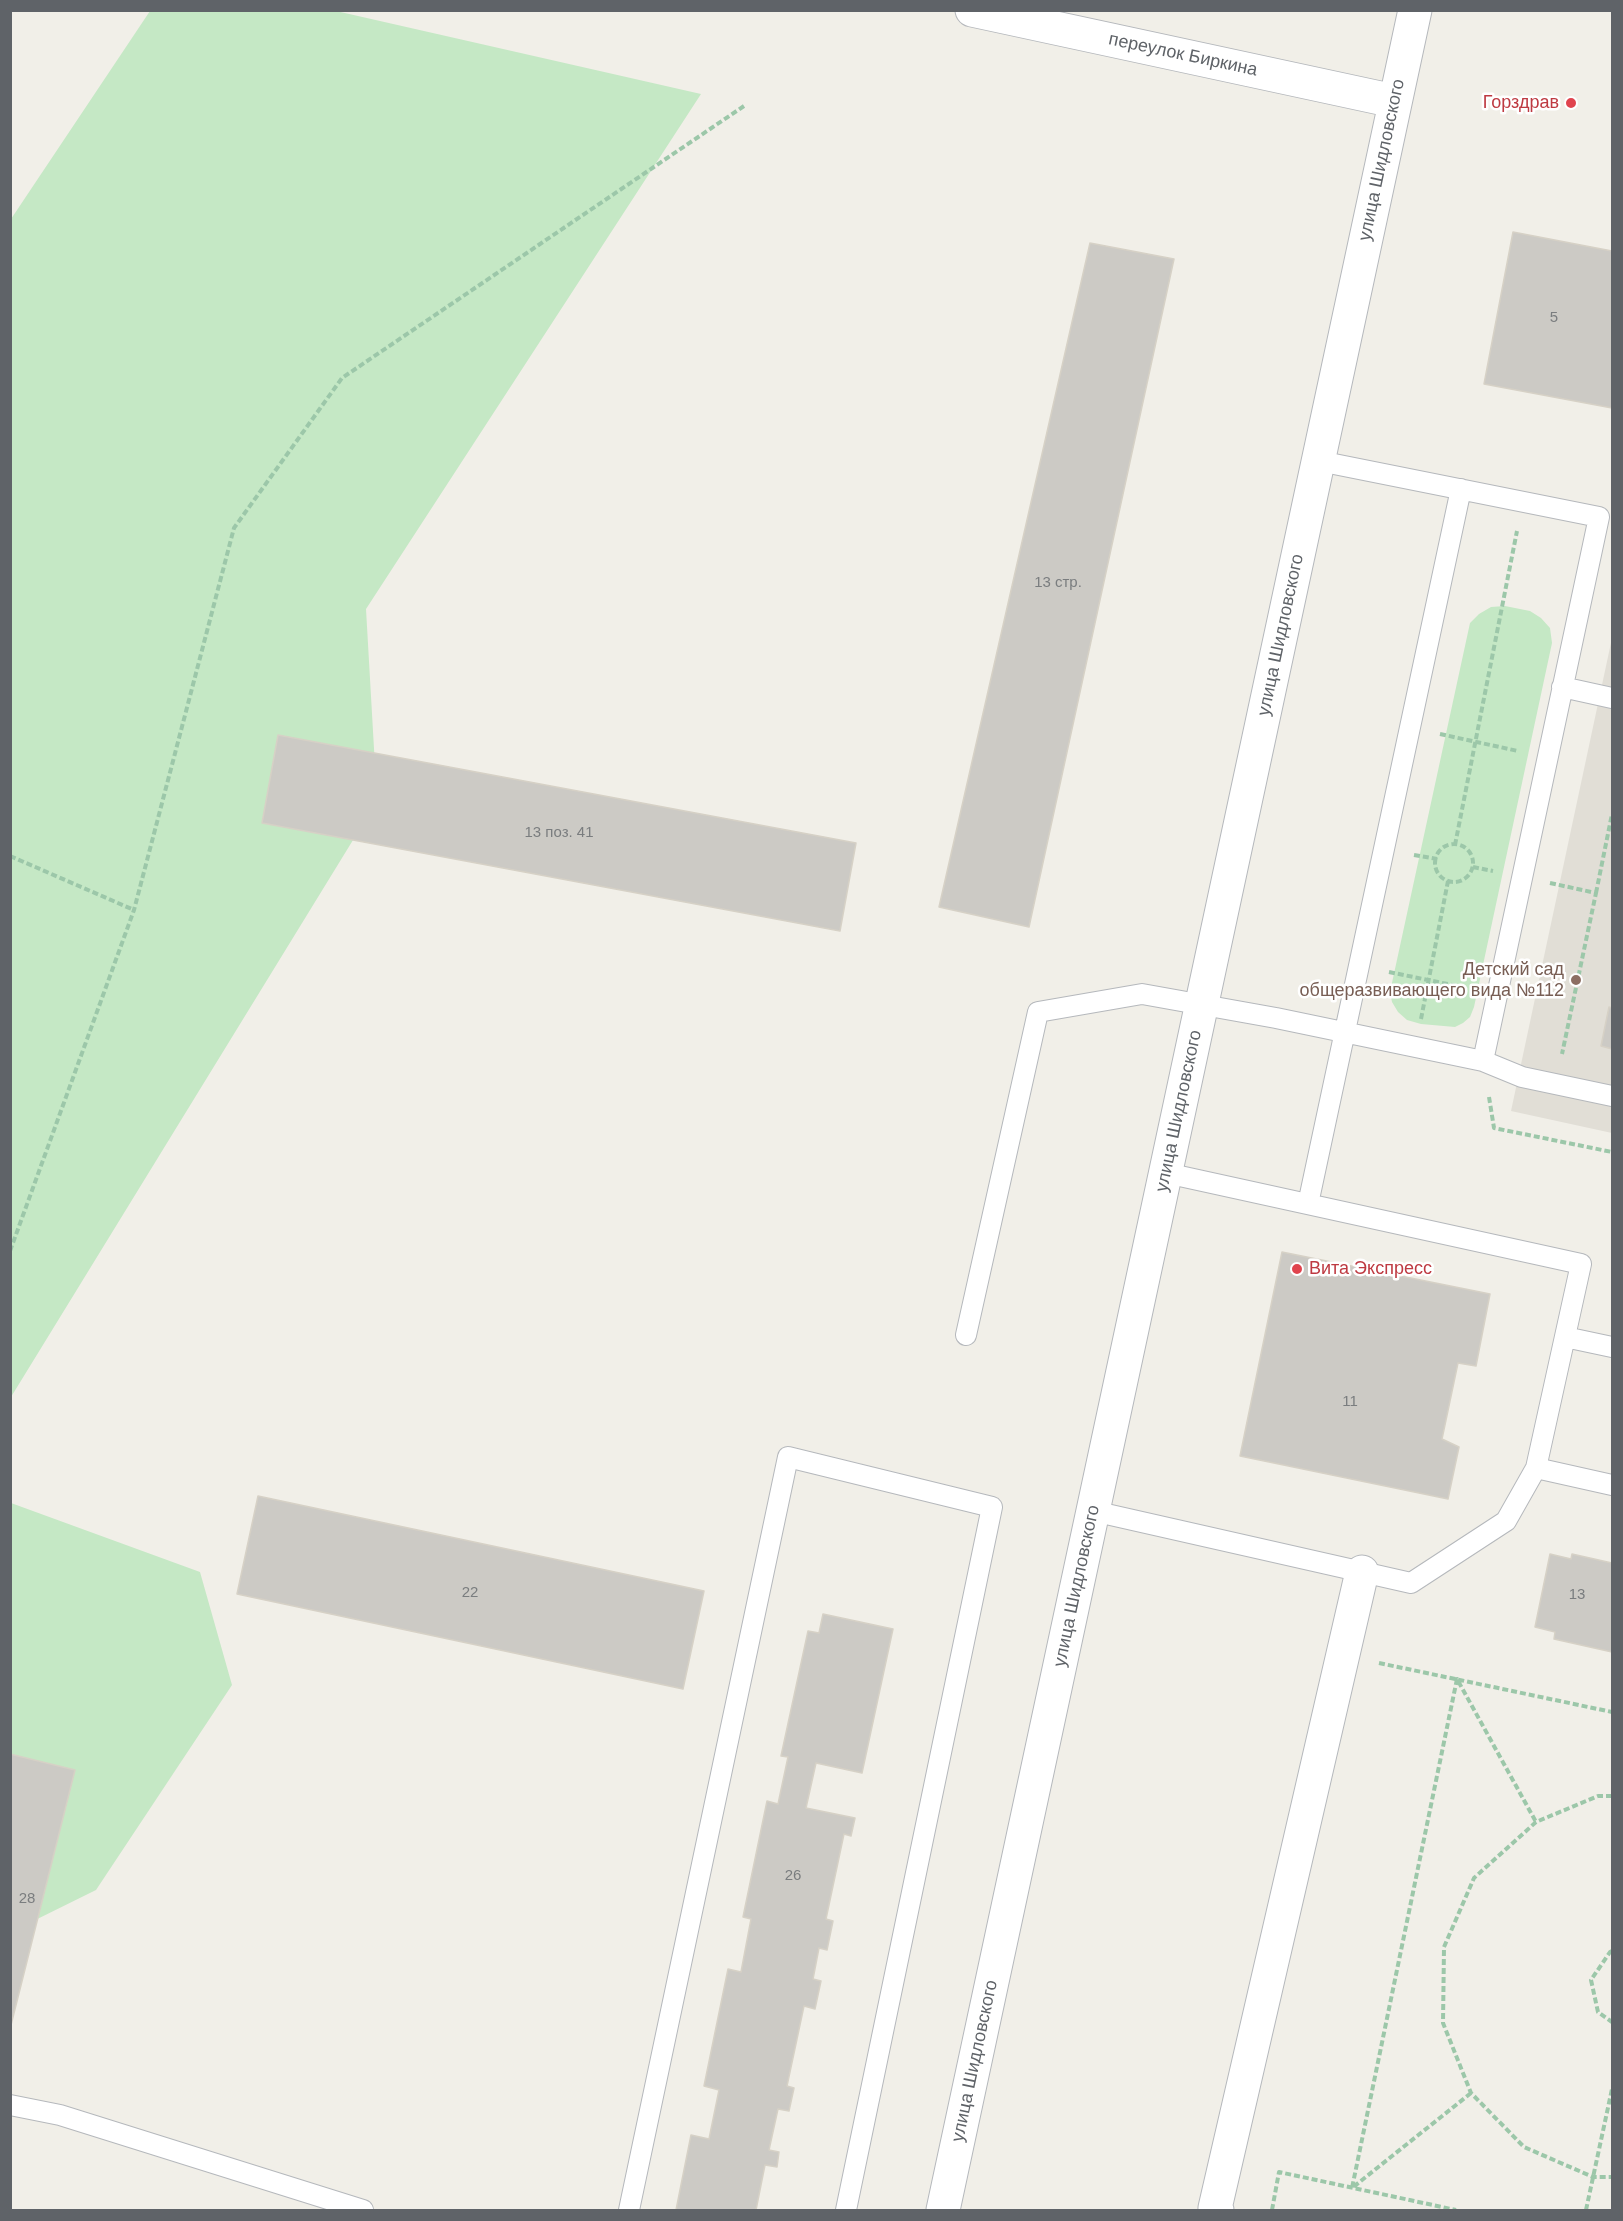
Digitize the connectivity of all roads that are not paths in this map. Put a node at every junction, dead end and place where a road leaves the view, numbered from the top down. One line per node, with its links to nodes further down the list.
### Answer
1 (972, 10): 3 (street, переулок Биркина)
2 (1415, 10): 3 (street, улица Шидловского)
3 (1394, 101): 4 (street, улица Шидловского)
4 (1318, 461): 5 (lane); 9 (street, улица Шидловского)
5 (1461, 489): 6 (lane); 10 (lane)
6 (1606, 512): 7 (lane)
7 (1562, 687): 8 (lane); 11 (lane)
8 (1612, 698)
9 (1202, 1005): 10 (lane); 13 (street, улица Шидловского); 15 (lane)
10 (1344, 1033): 11 (lane); 14 (lane)
11 (1483, 1061): 12 (lane)
12 (1612, 1096)
13 (1166, 1173): 14 (lane); 20 (street, улица Шидловского)
14 (1308, 1204): 16 (lane)
15 (966, 1335)
16 (1565, 1336): 17 (lane); 18 (lane)
17 (1612, 1347)
18 (1536, 1468): 19 (lane); 21 (lane)
19 (1612, 1485)
20 (1093, 1511): 21 (lane); 26 (street, улица Шидловского)
21 (1362, 1572): 27 (street)
22 (10, 2105): 23 (lane)
23 (363, 2211)
24 (629, 2211): 25 (lane)
25 (846, 2211)
26 (943, 2211)
27 (1217, 2211)

